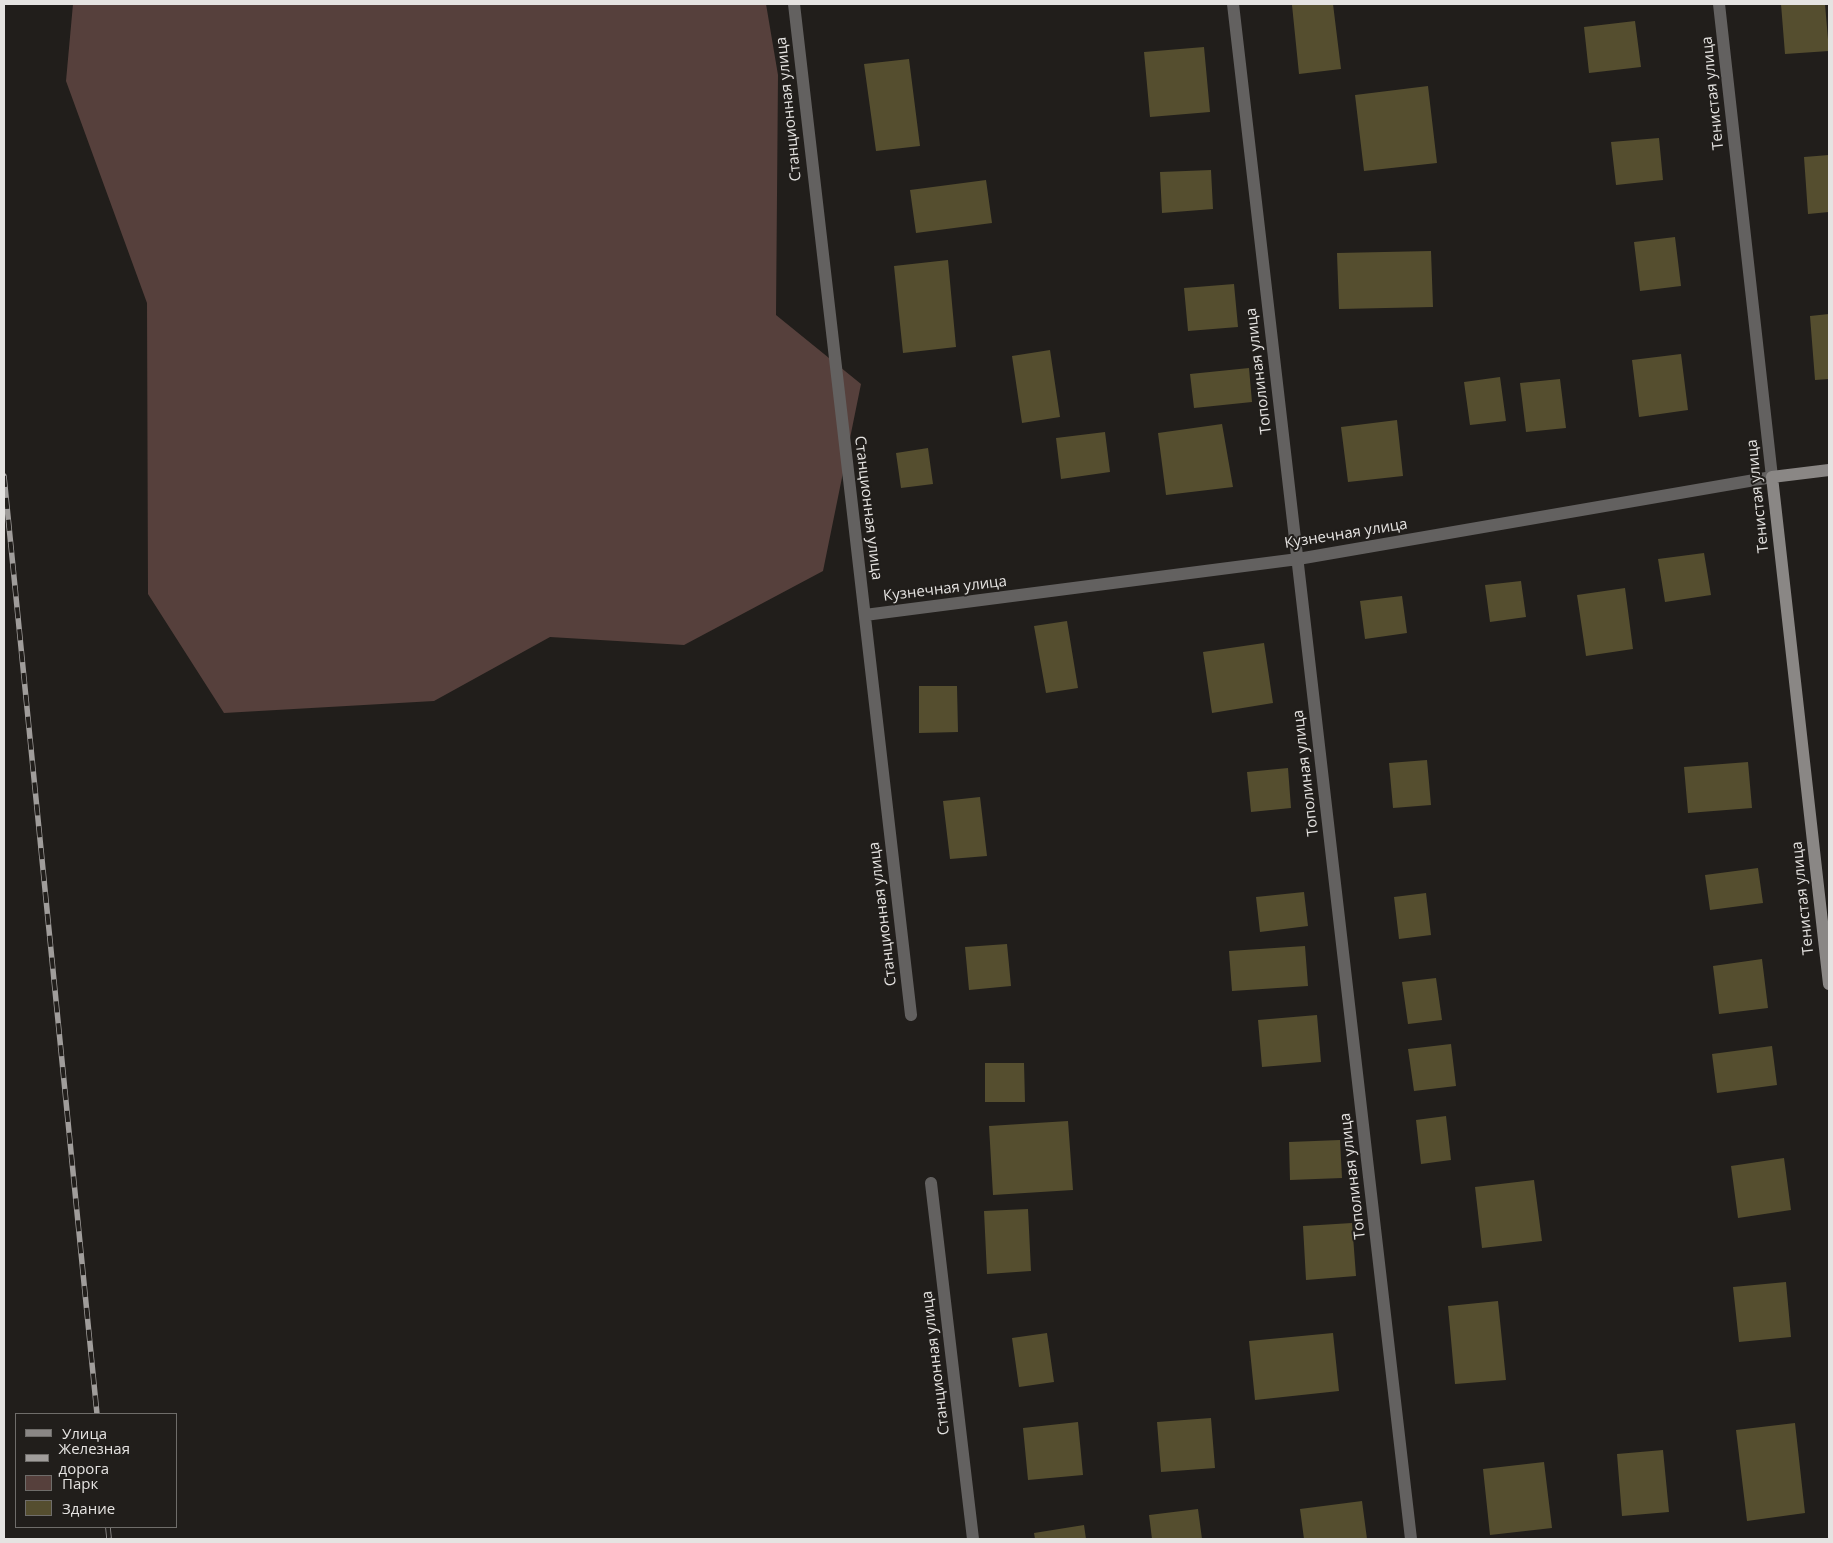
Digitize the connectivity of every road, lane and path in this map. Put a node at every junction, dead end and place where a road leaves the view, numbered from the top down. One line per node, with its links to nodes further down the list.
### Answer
1 (794, 4): 7 (street, Станционная улица)
2 (1232, 4): 6 (street, Тополиная улица)
3 (1719, 4): 5 (street, Тенистая улица)
4 (1829, 470): 5 (street, Кузнечная улица)
5 (1772, 477): 6 (street, Кузнечная улица); 8 (street, Тенистая улица)
6 (1298, 559): 7 (street, Кузнечная улица); 12 (street, Тополиная улица)
7 (865, 615): 9 (street, Станционная улица)
8 (1829, 984)
9 (912, 1016)
10 (931, 1183): 11 (street, Станционная улица)
11 (973, 1539)
12 (1411, 1539)

